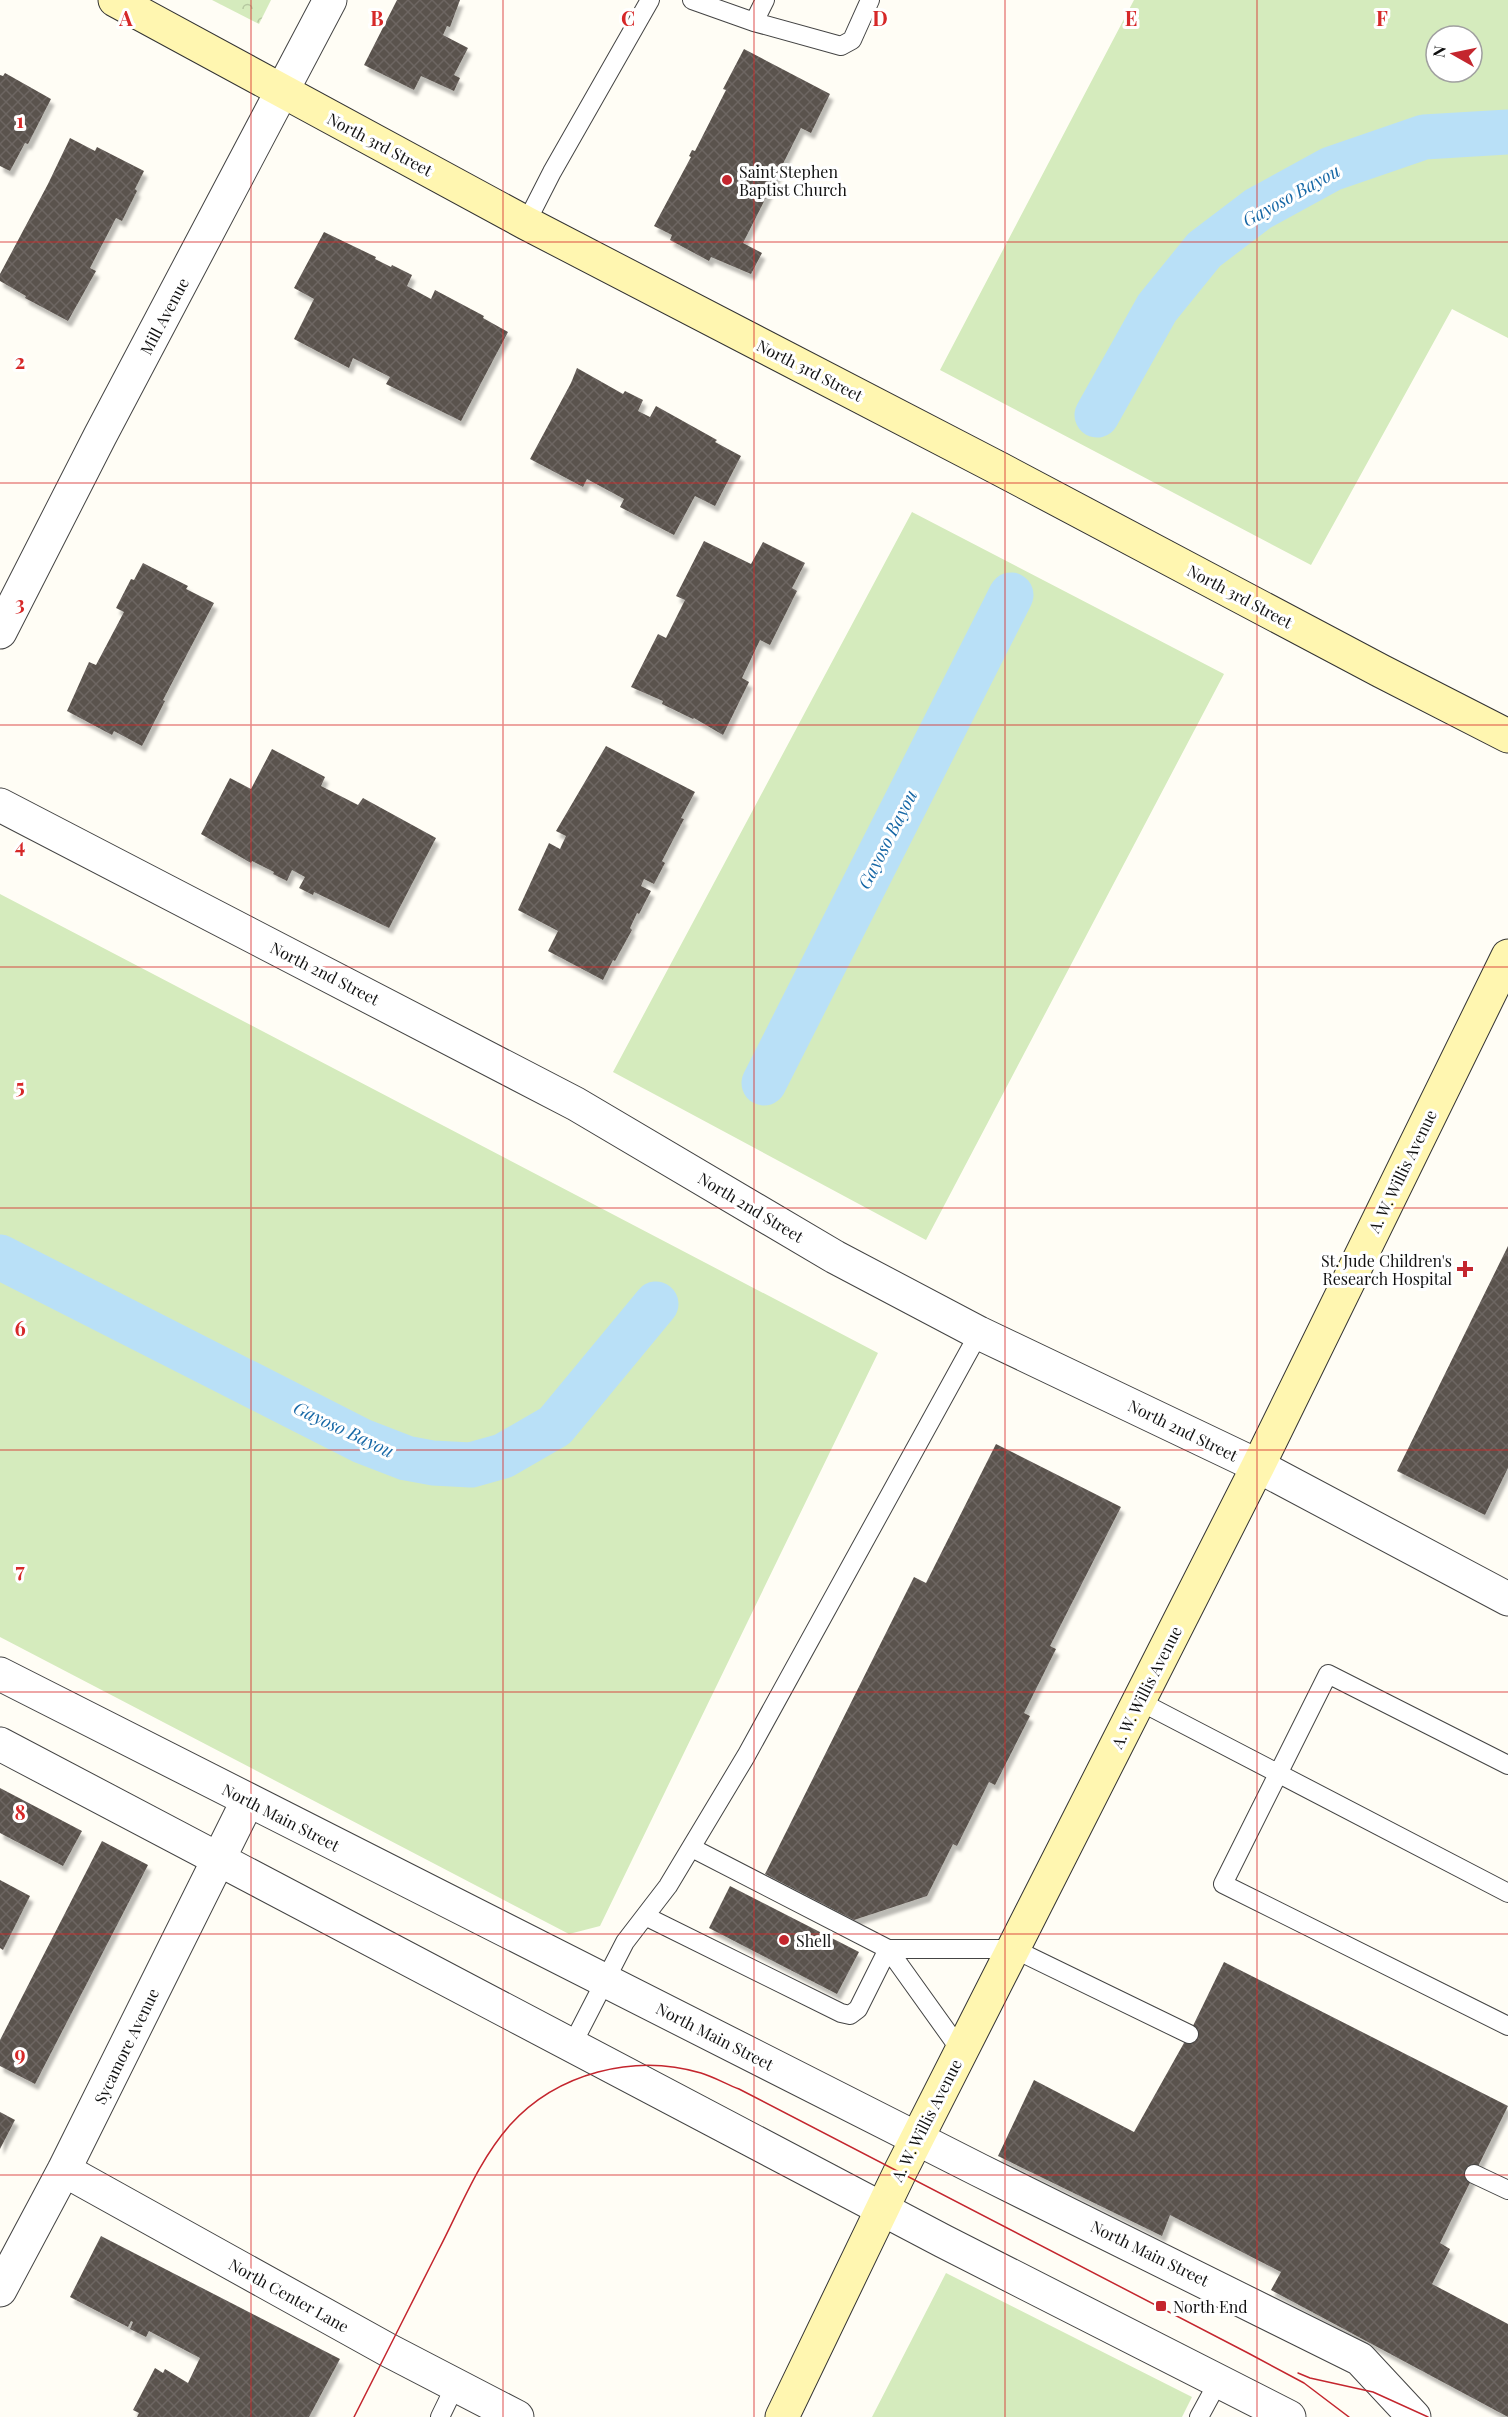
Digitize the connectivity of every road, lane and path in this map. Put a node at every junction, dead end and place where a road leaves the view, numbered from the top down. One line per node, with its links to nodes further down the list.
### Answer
1 (115, 0): 8 (main road, North 3rd Street)
2 (330, 0): 8 (street, Mill Avenue)
3 (650, 0): 9 (lane)
4 (692, 0): 7 (lane)
5 (765, 0): 7 (lane)
6 (870, 0): 7 (lane)
7 (754, 22)
8 (283, 92): 9 (main road, North 3rd Street); 10 (street, Mill Avenue)
9 (526, 223): 11 (main road, North 3rd Street)
10 (0, 632)
11 (1508, 736)
12 (0, 805): 14 (street, North 2nd Street)
13 (1508, 956): 15 (main road, A. W. Willis Avenue)
14 (979, 1333): 15 (street, North 2nd Street); 23 (lane)
15 (1258, 1466): 16 (street, North 2nd Street); 18 (main road, A. W. Willis Avenue)
16 (1508, 1599)
17 (0, 1674): 22 (street, North Main Street)
18 (1139, 1701): 21 (lane); 28 (main road, A. W. Willis Avenue)
19 (0, 1744): 24 (street)
20 (1508, 1765): 21 (lane)
21 (1280, 1774): 25 (lane); 30 (lane)
22 (248, 1800): 24 (street, Sycamore Avenue); 29 (street, North Main Street)
23 (692, 1848): 26 (lane); 27 (lane)
24 (218, 1859): 32 (street); 35 (street, Sycamore Avenue)
25 (1508, 1893)
26 (645, 1916): 27 (lane); 29 (lane)
27 (888, 1949): 28 (lane); 33 (lane)
28 (1014, 1949): 31 (lane); 33 (main road, A. W. Willis Avenue)
29 (605, 1981): 32 (lane); 34 (street, North Main Street)
30 (1508, 2026)
31 (1189, 2034)
32 (572, 2045): 38 (street)
33 (961, 2051): 34 (main road, A. W. Willis Avenue)
34 (917, 2139): 38 (main road, A. W. Willis Avenue); 47 (street, North Main Street)
35 (64, 2170): 39 (street, Sycamore Avenue); 41 (street, North Center Lane)
36 (1474, 2174): 37 (lane)
37 (1508, 2190)
38 (883, 2208): 40 (street); 44 (main road, A. W. Willis Avenue)
39 (0, 2290)
40 (1218, 2382): 45 (lane); 46 (street)
41 (456, 2384): 42 (lane); 43 (street, North Center Lane)
42 (440, 2417)
43 (517, 2417)
44 (782, 2417)
45 (1199, 2417)
46 (1289, 2417)
47 (1414, 2417)

